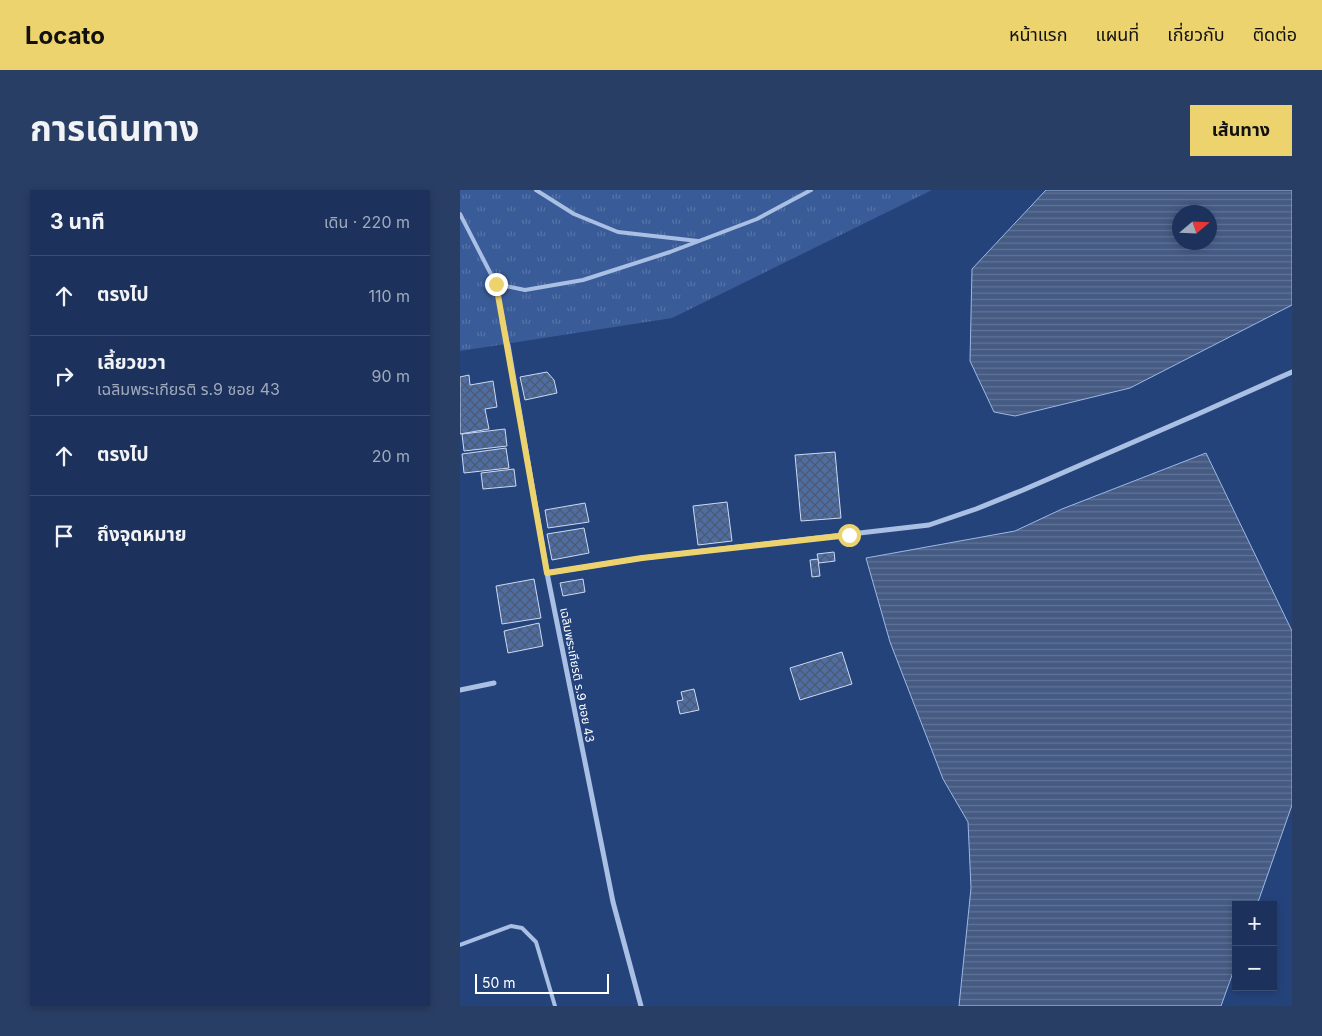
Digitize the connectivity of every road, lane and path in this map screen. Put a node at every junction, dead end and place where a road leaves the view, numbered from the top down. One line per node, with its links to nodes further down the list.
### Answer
1 (536, 190): 5 (lane)
2 (811, 190): 5 (lane)
3 (460, 214): 4 (lane)
4 (461, 220): 6 (lane)
5 (700, 241): 6 (lane)
6 (496, 284): 7 (lane)
7 (508, 345): 9 (street, เฉลิมพระเกียรติ ร.9 ซอย 43)
8 (1292, 372): 9 (street)
9 (547, 573): 14 (street, เฉลิมพระเกียรติ ร.9 ซอย 43)
10 (494, 683): 11 (street)
11 (460, 690)
12 (460, 945): 13 (lane)
13 (555, 1006)
14 (641, 1006)

